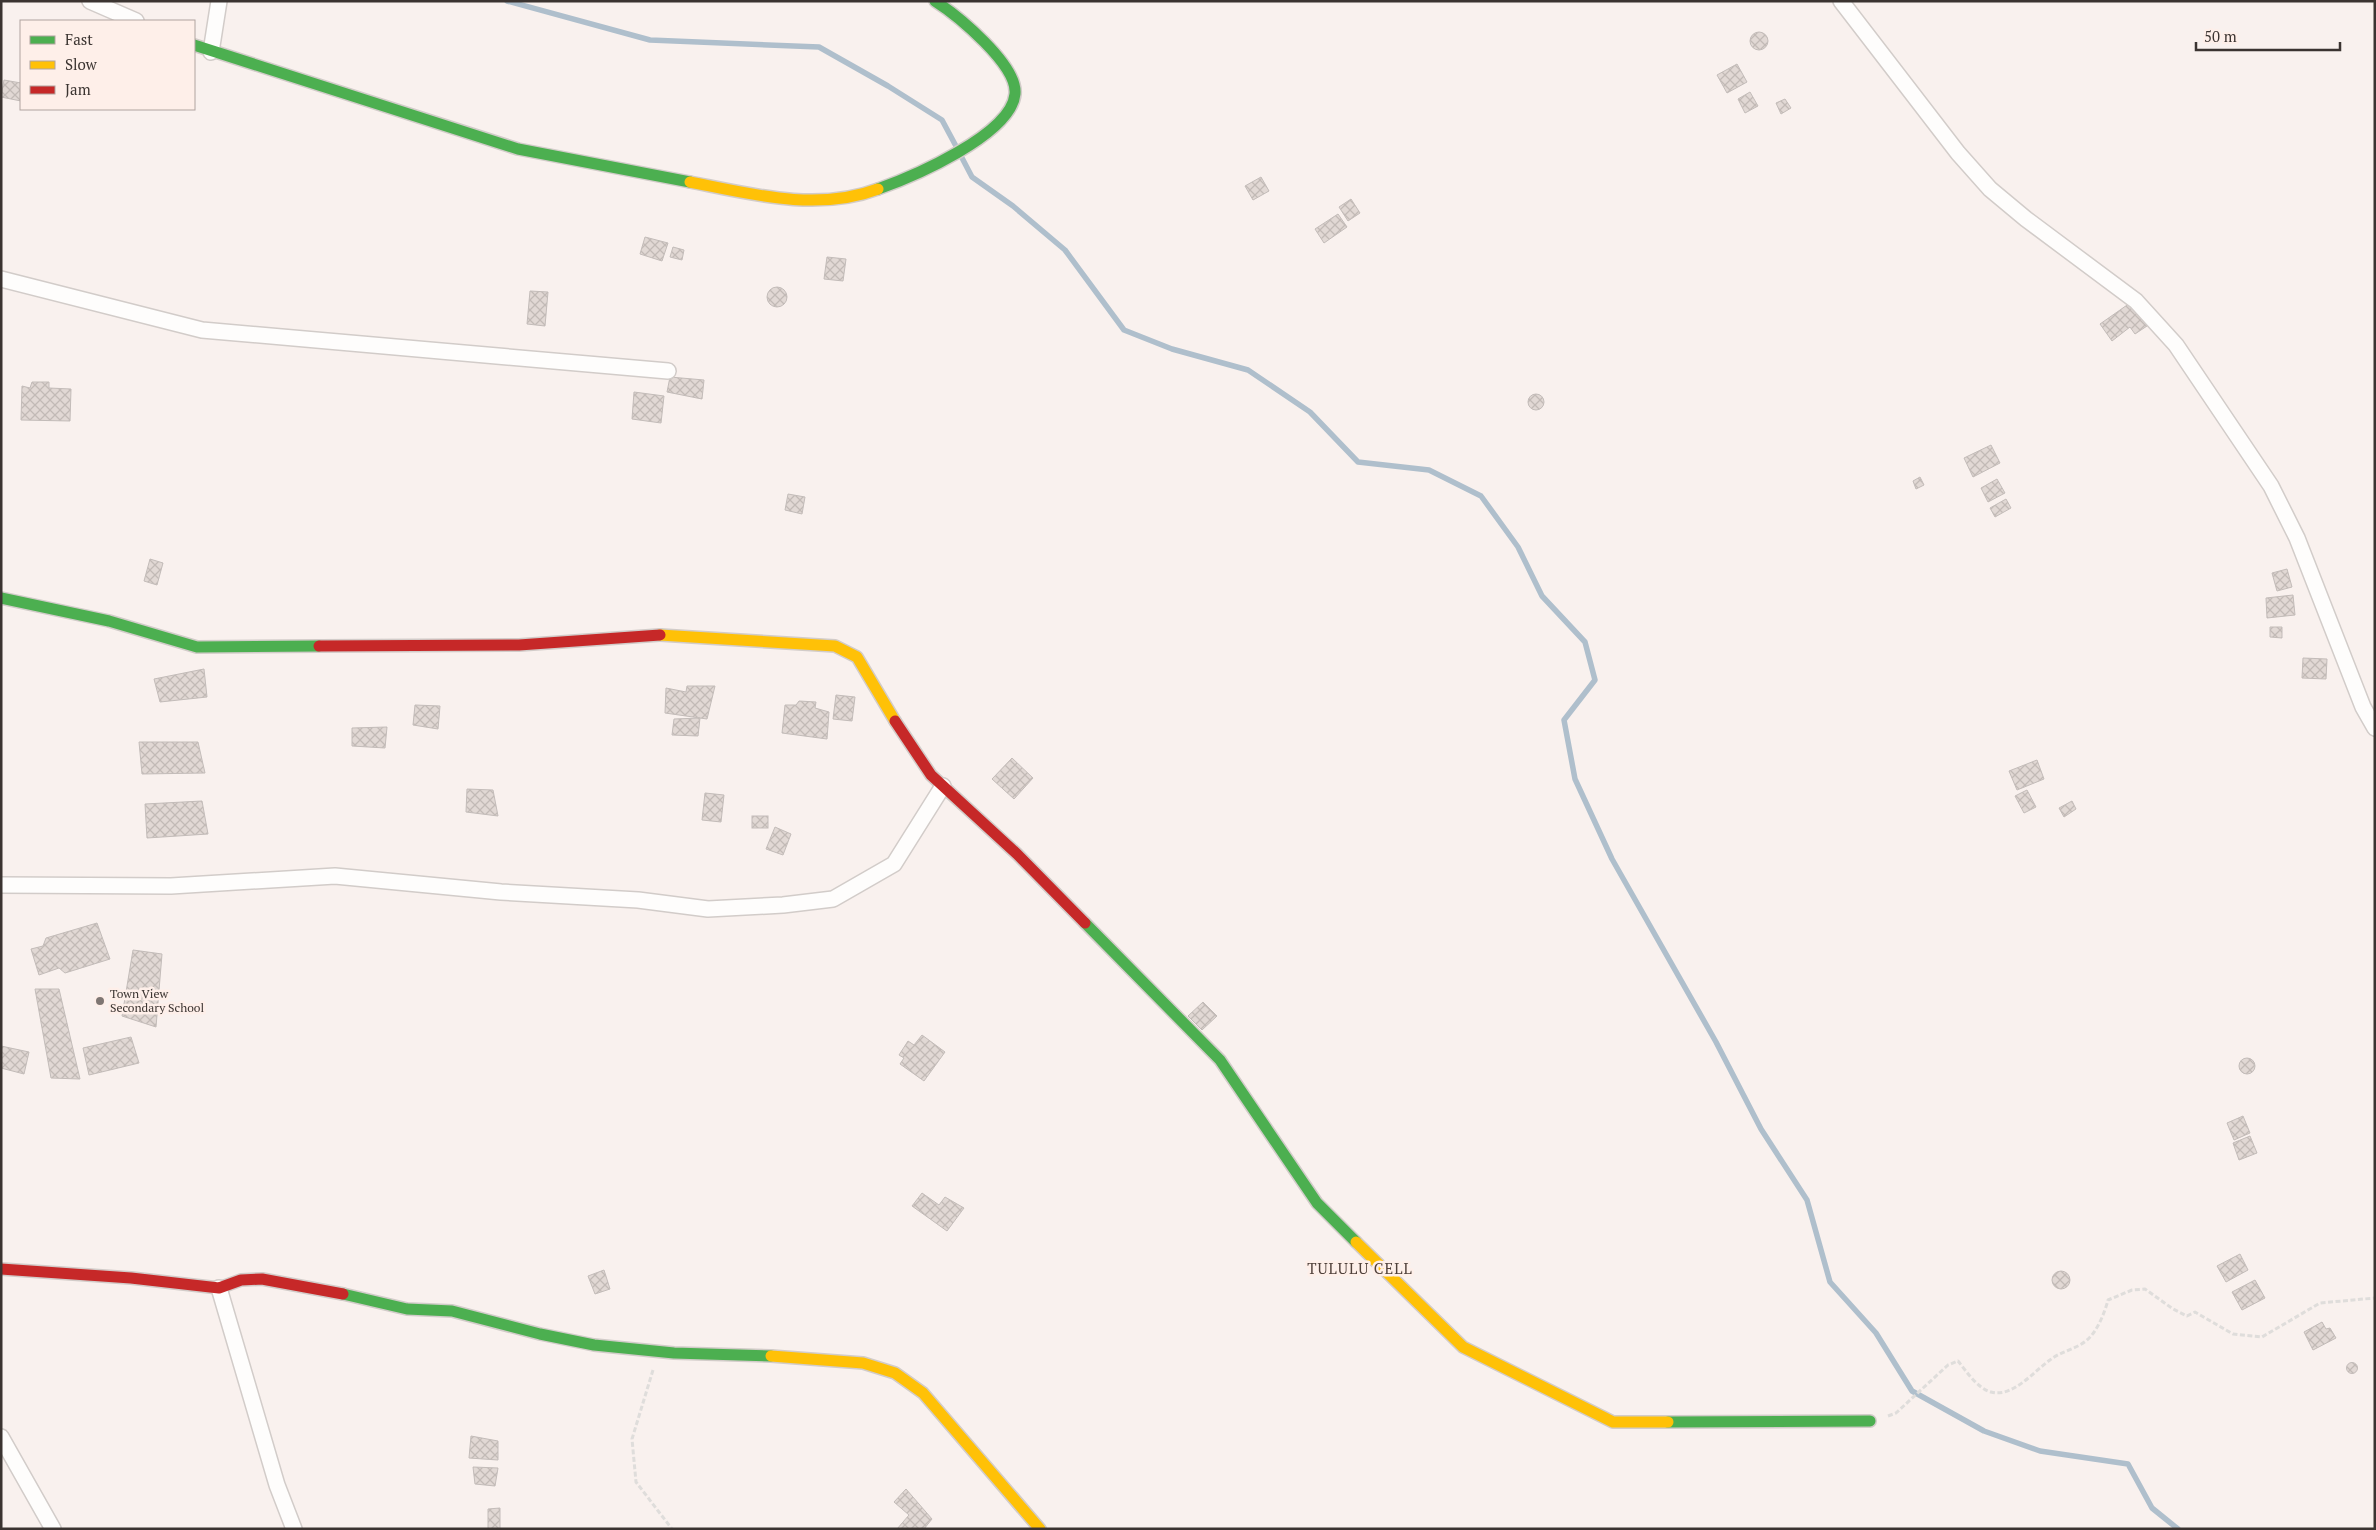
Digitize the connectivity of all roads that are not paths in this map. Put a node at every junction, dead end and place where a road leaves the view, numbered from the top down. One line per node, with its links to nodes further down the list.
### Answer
1 (90, 1): 5 (street)
2 (219, 1): 7 (street)
3 (935, 1): 7 (street)
4 (1841, 1): 11 (street)
5 (134, 20)
6 (195, 45): 7 (street)
7 (212, 52)
8 (1, 279): 9 (street)
9 (668, 371)
10 (1, 598): 12 (street)
11 (2375, 728)
12 (943, 786): 13 (street); 16 (street)
13 (1, 885)
14 (1, 1269): 15 (street)
15 (219, 1288): 19 (street); 20 (street)
16 (1870, 1421)
17 (1, 1436): 18 (street)
18 (53, 1529)
19 (294, 1529)
20 (1040, 1529)

